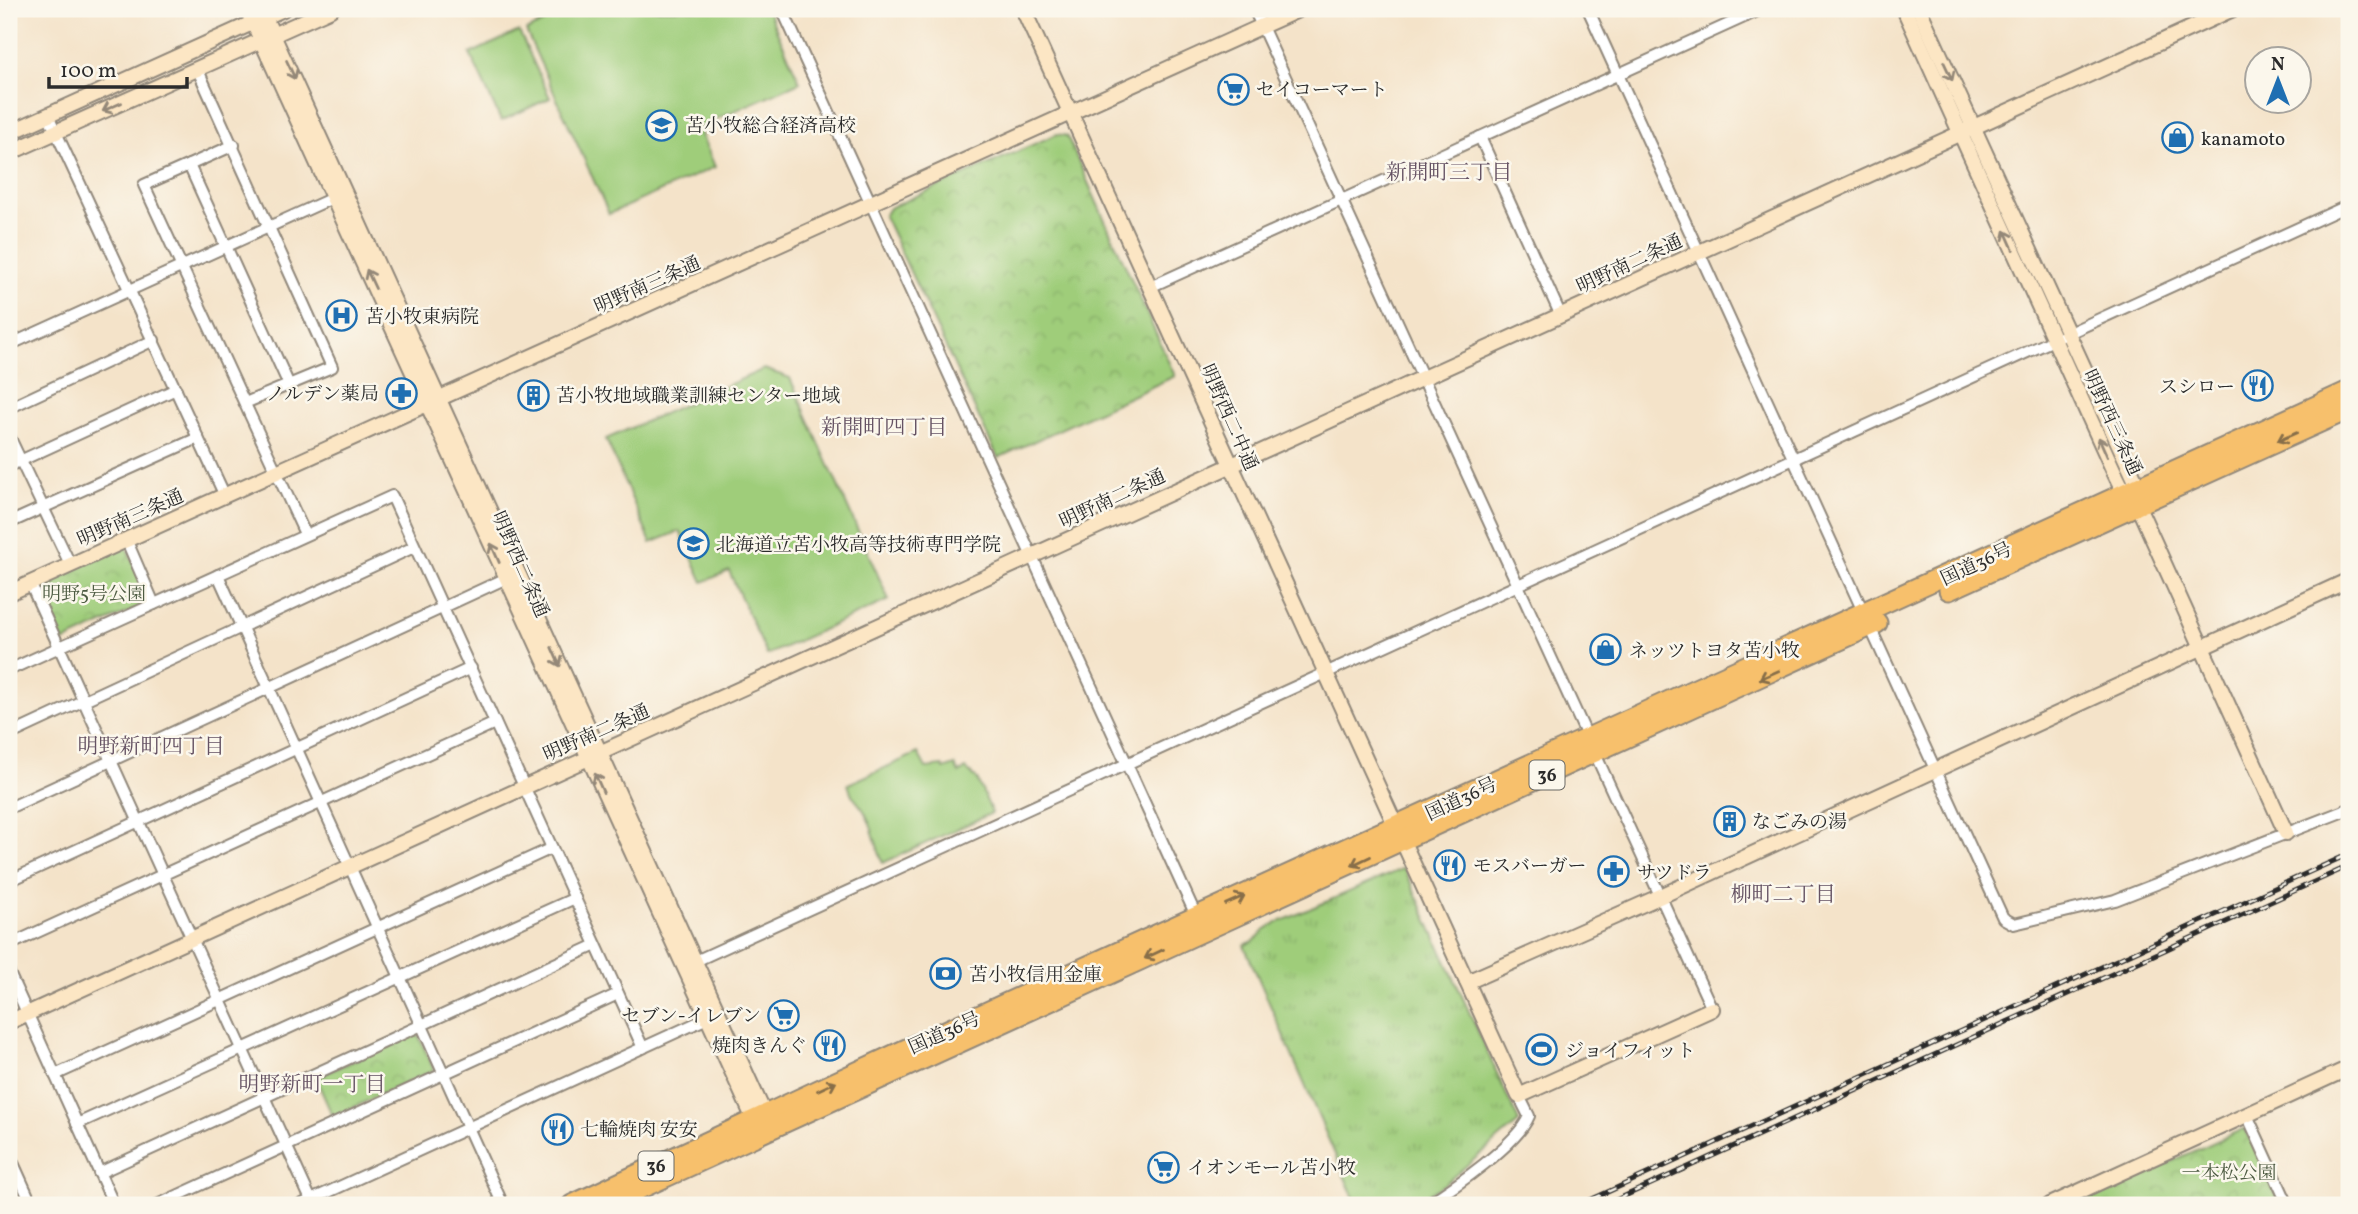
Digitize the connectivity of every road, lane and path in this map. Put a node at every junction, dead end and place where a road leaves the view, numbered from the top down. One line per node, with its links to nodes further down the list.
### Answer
1 (283, 9): 12 (street)
2 (331, 9): 14 (street)
3 (782, 9): 28 (street)
4 (1023, 9): 17 (street, 明野西二中通)
5 (1254, 9): 13 (street)
6 (1300, 9): 13 (street, 明野南三条通)
7 (1588, 9): 16 (street)
8 (1762, 9): 16 (street)
9 (1904, 9): 19 (street, 明野西三条通)
10 (1919, 9): 19 (street, 明野西三条通, one-way to 19)
11 (2232, 9): 19 (street, 明野南二条通)
12 (257, 14): 14 (street, 明野西二条通); 18 (street)
13 (1262, 26): 17 (street, 明野南三条通); 27 (street)
14 (268, 38): 15 (street); 26 (street, 明野西二条通)
15 (197, 68): 21 (street, one-way to 21); 23 (street)
16 (1618, 75): 22 (street); 32 (street)
17 (1072, 113): 28 (street, 明野南三条通); 34 (street, 明野西二中通)
18 (48, 115): 20 (street); 21 (street)
19 (1967, 130): 32 (street, 明野南二条通); 37 (street, 明野西三条通)
20 (9, 132)
21 (57, 132): 24 (street); 35 (street)
22 (1480, 137): 27 (street); 36 (street)
23 (234, 145): 25 (street); 30 (street)
24 (9, 153)
25 (189, 165): 31 (street); 33 (street)
26 (340, 195): 30 (street); 44 (street, 明野西二条通)
27 (1343, 199): 34 (street); 40 (street)
28 (871, 204): 44 (street, 明野南三条通); 61 (street)
29 (2349, 205): 37 (street)
30 (270, 227): 31 (street); 41 (street)
31 (227, 246): 33 (street); 41 (street)
32 (1700, 251): 36 (street, 明野南二条通); 50 (street)
33 (181, 265): 35 (street); 45 (street)
34 (1150, 287): 52 (street, 明野西二中通)
35 (128, 290): 38 (street); 39 (street)
36 (1562, 316): 40 (street, 明野南二条通)
37 (2061, 337): 50 (street); 54 (street, 明野西三条通)
38 (154, 340): 42 (street); 46 (street)
39 (9, 345)
40 (1424, 378): 52 (street, 明野南二条通); 67 (street)
41 (289, 385): 45 (street)
42 (176, 389): 49 (street); 51 (street)
43 (2349, 391): 54 (highway, 国道36号 / 36)
44 (433, 401): 53 (street, 明野南三条通); 64 (street, 明野西二条通)
45 (245, 403): 53 (street)
46 (9, 408)
47 (2349, 409): 54 (highway, 国道36号 / 36, one-way to 54)
48 (9, 436): 51 (street)
49 (198, 438): 55 (street); 56 (street)
50 (1796, 459): 67 (street); 71 (street)
51 (14, 463): 56 (street)
52 (1231, 464): 61 (street, 明野南二条通); 77 (street, 明野西二中通)
53 (277, 472): 55 (street, 明野南三条通); 58 (street)
54 (2134, 495): 71 (highway, 国道36号 / 36); 74 (street, 明野西三条通)
55 (225, 496): 59 (street, 明野南三条通)
56 (43, 508): 57 (street); 62 (street)
57 (9, 523)
58 (305, 534): 60 (street); 63 (street)
59 (126, 539): 62 (street, 明野南三条通); 69 (street)
60 (414, 547): 70 (street); 72 (street)
61 (1031, 556): 84 (street, 明野南二条通); 86 (street)
62 (70, 564): 66 (street, 明野南三条通)
63 (218, 575): 69 (street); 72 (street)
64 (512, 576): 70 (street); 84 (street, 明野西二条通)
65 (2349, 580): 74 (street)
66 (30, 583): 68 (street, 明野南三条通); 73 (street)
67 (1518, 584): 77 (street); 82 (street)
68 (9, 593)
69 (154, 604): 73 (street)
70 (443, 608): 75 (street); 78 (street)
71 (1867, 621): 82 (highway, 国道36号 / 36); 87 (street)
72 (242, 629): 78 (street); 79 (street)
73 (59, 647): 76 (street); 79 (street)
74 (2203, 648): 87 (street); 93 (street, 明野西三条通)
75 (471, 668): 80 (street); 83 (street)
76 (9, 670)
77 (1324, 673): 86 (street); 94 (street, 明野西二中通)
78 (269, 688): 83 (street); 85 (street)
79 (84, 701): 81 (street); 85 (street)
80 (495, 723): 88 (street); 89 (street)
81 (9, 735)
82 (1592, 746): 94 (highway, 国道36号 / 36); 99 (street)
83 (297, 749): 89 (street); 92 (street)
84 (593, 754): 88 (street, 明野南二条通); 106 (street, 明野西二条通)
85 (111, 761): 90 (street); 92 (street)
86 (1125, 764): 101 (street); 106 (street)
87 (1935, 769): 93 (street); 99 (street)
88 (524, 785): 95 (street); 96 (street, 明野南二条通)
89 (321, 802): 96 (street); 97 (street)
90 (9, 808)
91 (2349, 808): 93 (street)
92 (137, 819): 97 (street); 98 (street)
93 (2286, 833)
94 (1401, 834): 101 (highway, 国道36号 / 36); 109 (street, 明野西二中通)
95 (552, 848): 100 (street); 102 (street)
96 (350, 866): 102 (street); 103 (street, 明野南二条通)
97 (162, 873): 103 (street); 105 (street)
98 (9, 881)
99 (1661, 896): 109 (street); 112 (street)
100 (575, 898): 104 (street); 108 (street)
101 (1199, 925): 126 (highway, 国道36号 / 36)
102 (379, 927): 108 (street); 111 (street)
103 (193, 941): 111 (street); 113 (street, 明野南二条通)
104 (596, 945): 110 (street); 116 (street)
105 (9, 946)
106 (689, 964): 114 (street, 明野西二条通)
107 (9, 973): 113 (street)
108 (401, 975): 116 (street); 117 (street)
109 (1467, 982): 123 (street, 明野西二中通)
110 (618, 994): 118 (street); 120 (street)
111 (219, 998): 117 (street); 121 (street)
112 (1712, 1009): 123 (street)
113 (27, 1014): 115 (street, 明野南二条通); 121 (street)
114 (712, 1016): 118 (street); 126 (street, 明野西二条通)
115 (9, 1022)
116 (423, 1025): 120 (street); 122 (street)
117 (243, 1048): 122 (street); 125 (street)
118 (643, 1048): 127 (street)
119 (2349, 1068): 124 (street)
120 (444, 1073): 127 (street); 128 (street)
121 (55, 1075): 125 (street)
122 (265, 1096): 128 (street); 130 (street)
123 (1519, 1096): 139 (street)
124 (2247, 1115): 140 (street); 141 (street)
125 (77, 1124): 130 (street)
126 (763, 1125): 137 (highway, 国道36号 / 36); 138 (highway, 国道36号 / 36)
127 (468, 1126): 131 (street); 136 (street)
128 (288, 1146): 131 (street); 134 (street)
129 (9, 1154): 132 (street)
130 (99, 1173): 133 (street)
131 (311, 1200): 135 (street)
132 (32, 1205)
133 (114, 1205)
134 (157, 1205)
135 (300, 1205)
136 (503, 1205)
137 (572, 1205)
138 (604, 1205)
139 (1426, 1205)
140 (2050, 1205)
141 (2288, 1205)

